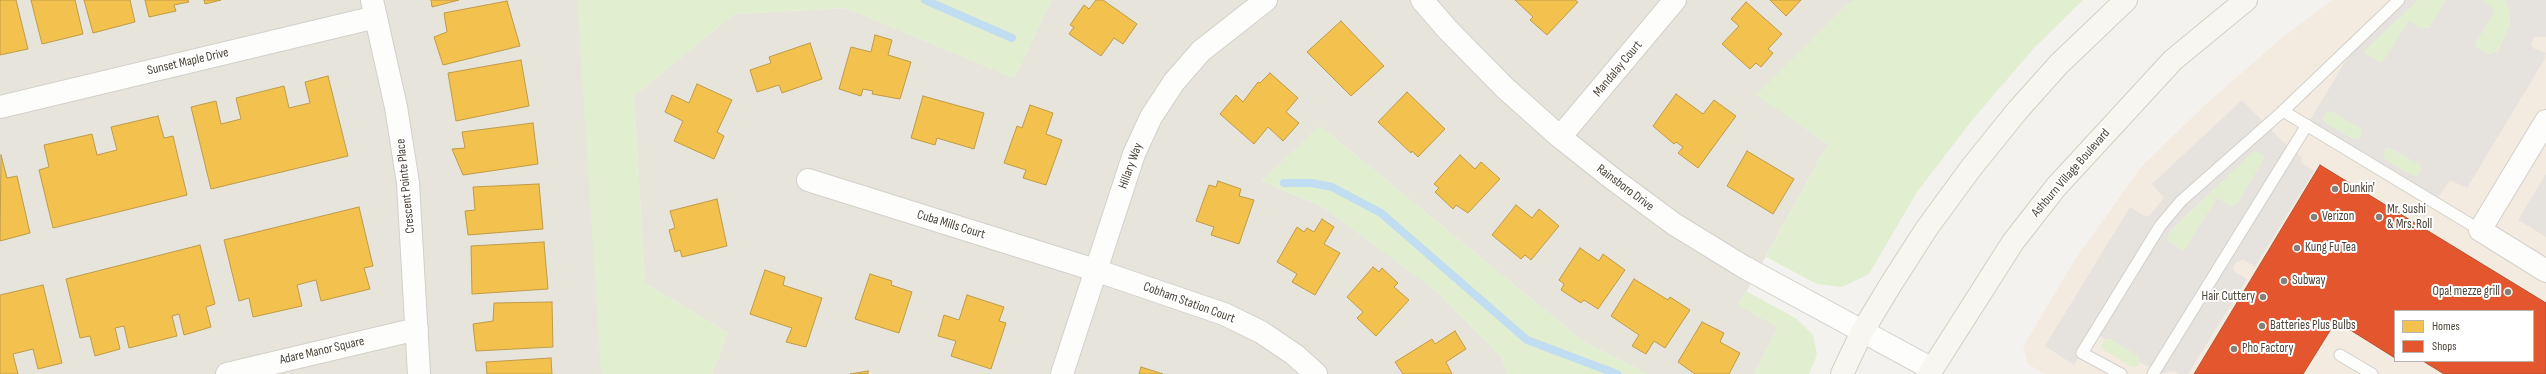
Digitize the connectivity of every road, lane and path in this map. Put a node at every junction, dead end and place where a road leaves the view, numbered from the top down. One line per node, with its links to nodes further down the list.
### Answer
1 (1266, 0): 15 (street, Hillary Way)
2 (1422, 0): 12 (street, Rainsboro Drive)
3 (1675, 0): 12 (street, Mandalay Court)
4 (2126, 0): 18 (main road)
5 (2246, 0): 20 (main road, Ashburn Village Boulevard)
6 (2399, 0): 9 (lane)
7 (374, 9): 8 (street, Sunset Maple Drive); 17 (street, Crescent Pointe Place)
8 (0, 107)
9 (2283, 112): 11 (lane); 26 (lane)
10 (2546, 121): 14 (street)
11 (2307, 124): 14 (lane); 27 (lane)
12 (1560, 137): 18 (street, Rainsboro Drive)
13 (808, 180): 15 (street, Cuba Mills Court)
14 (2480, 230): 16 (street)
15 (1095, 270): 23 (street, Hillary Way); 24 (street, Cobham Station Court)
16 (2546, 271)
17 (417, 329): 21 (street, Adare Manor Square); 22 (street, Crescent Pointe Place)
18 (1862, 332): 20 (street, Rainsboro Drive); 25 (main road)
19 (2340, 355): 28 (lane)
20 (1931, 371)
21 (226, 374)
22 (419, 374)
23 (1062, 374)
24 (1316, 374)
25 (1842, 374)
26 (2121, 374)
27 (2153, 374)
28 (2372, 374)

